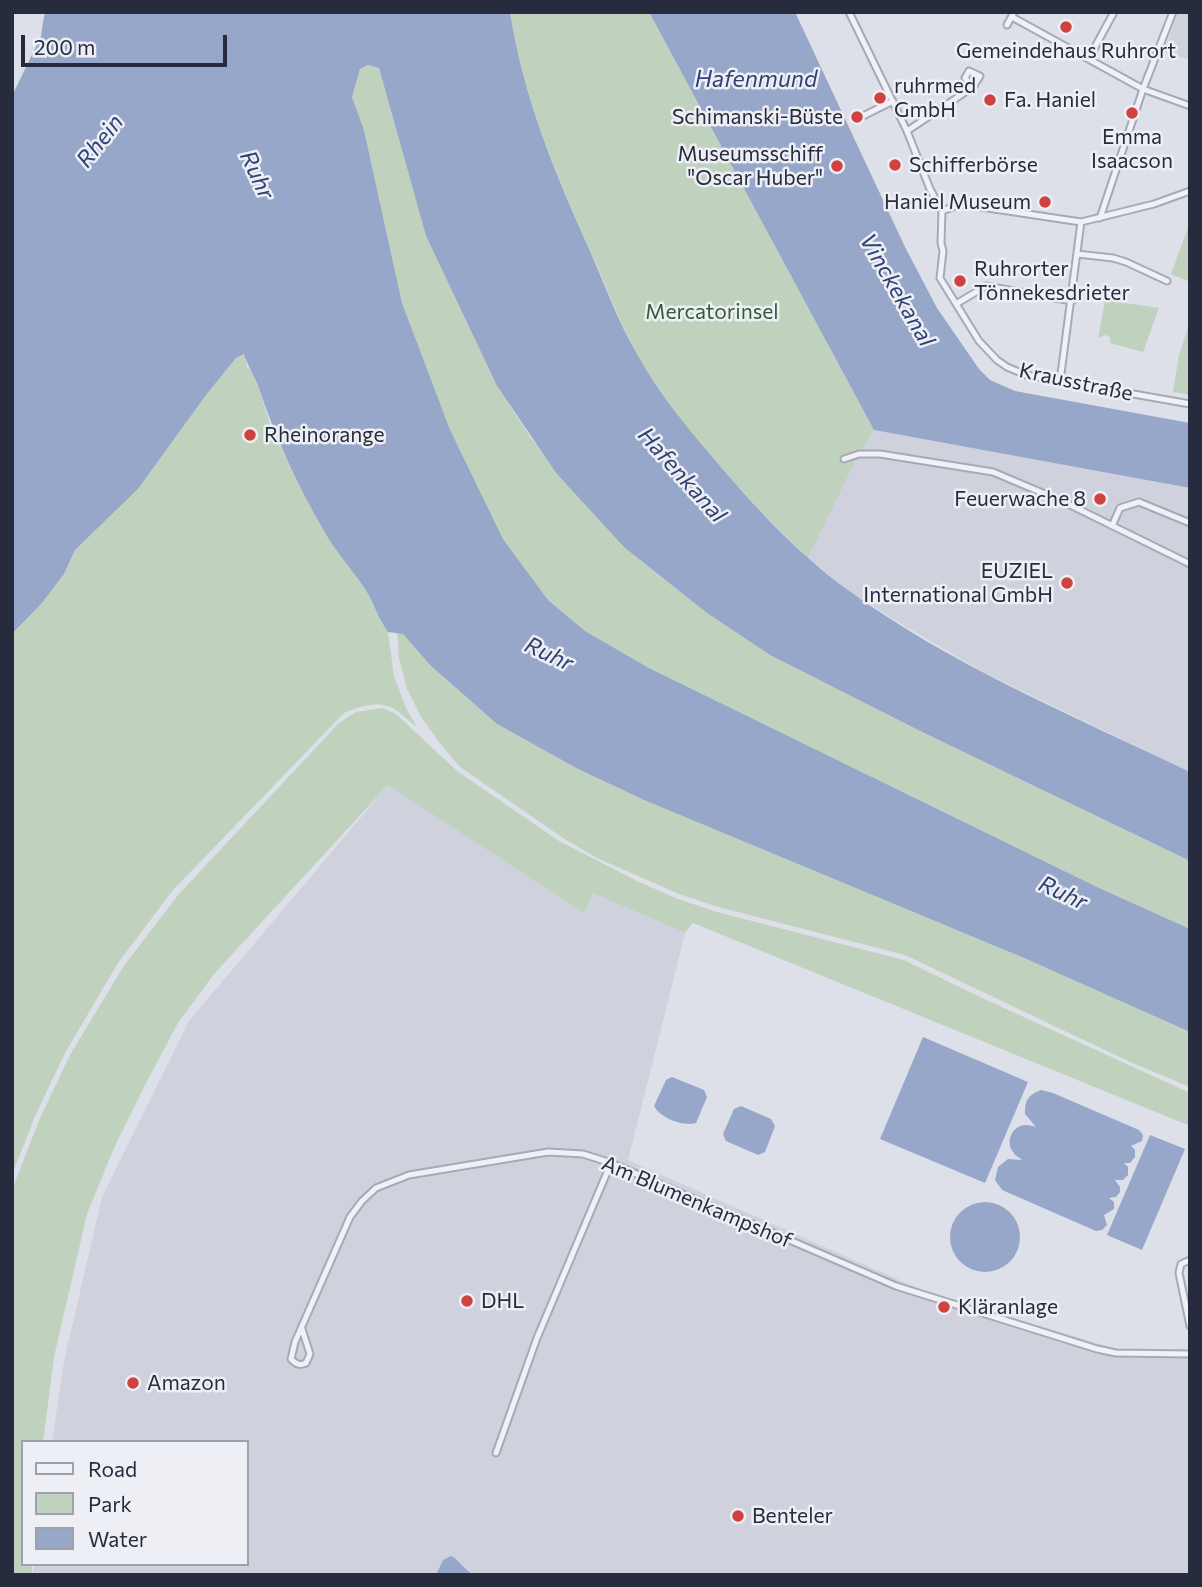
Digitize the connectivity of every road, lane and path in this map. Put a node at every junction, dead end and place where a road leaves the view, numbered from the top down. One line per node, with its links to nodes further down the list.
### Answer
1 (849, 12): 9 (street)
2 (1114, 12): 6 (street)
3 (1173, 12): 8 (street)
4 (1013, 15): 5 (street); 6 (street)
5 (1007, 25)
6 (1089, 58): 8 (street)
7 (973, 87): 12 (street)
8 (1143, 89): 10 (street); 15 (street)
9 (892, 101): 11 (street); 12 (street)
10 (1190, 106)
11 (855, 120)
12 (907, 131): 14 (street)
13 (1190, 191): 15 (street)
14 (942, 211): 16 (street); 20 (street, Krausstraße)
15 (1100, 218): 16 (street)
16 (1081, 222): 17 (street)
17 (1077, 254): 18 (street); 19 (street)
18 (1167, 281)
19 (1072, 301): 20 (street); 21 (street)
20 (956, 304): 21 (street, Krausstraße)
21 (1060, 381): 22 (street, Krausstraße)
22 (1190, 404)
23 (844, 459): 25 (street)
24 (1190, 523): 25 (street)
25 (1112, 526): 26 (street)
26 (1190, 564)
27 (611, 1163): 30 (street, Am Blumenkampshof); 31 (street, Am Blumenkampshof); 32 (street)
28 (1190, 1260): 29 (street)
29 (1190, 1326)
30 (302, 1329): 30 (street, Am Blumenkampshof)
31 (1190, 1354)
32 (496, 1454)

